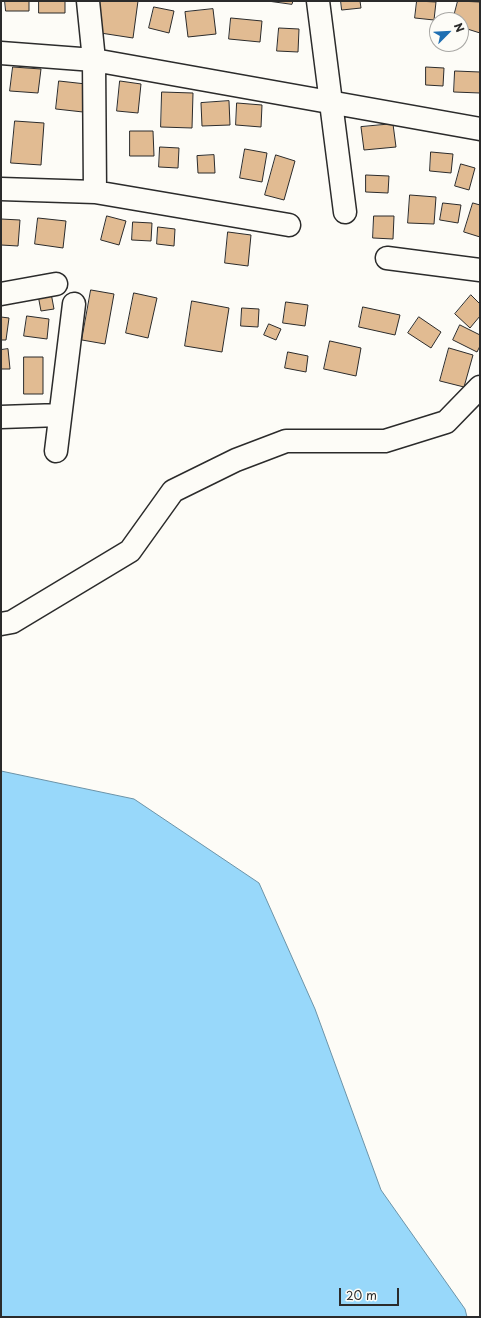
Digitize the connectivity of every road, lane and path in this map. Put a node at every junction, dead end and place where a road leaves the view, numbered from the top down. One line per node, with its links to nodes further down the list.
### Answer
1 (88, 1): 4 (street)
2 (318, 1): 5 (street)
3 (1, 53): 4 (street)
4 (94, 60): 5 (street); 8 (street)
5 (331, 102): 6 (street); 9 (street)
6 (480, 129)
7 (1, 189): 8 (street)
8 (95, 192): 10 (street)
9 (345, 212)
10 (290, 225)
11 (387, 258): 12 (street)
12 (480, 270)
13 (56, 284): 14 (street)
14 (1, 294)
15 (74, 304): 17 (street)
16 (480, 387): 20 (street)
17 (60, 415): 18 (street); 19 (street)
18 (1, 417)
19 (56, 451)
20 (1, 624)

